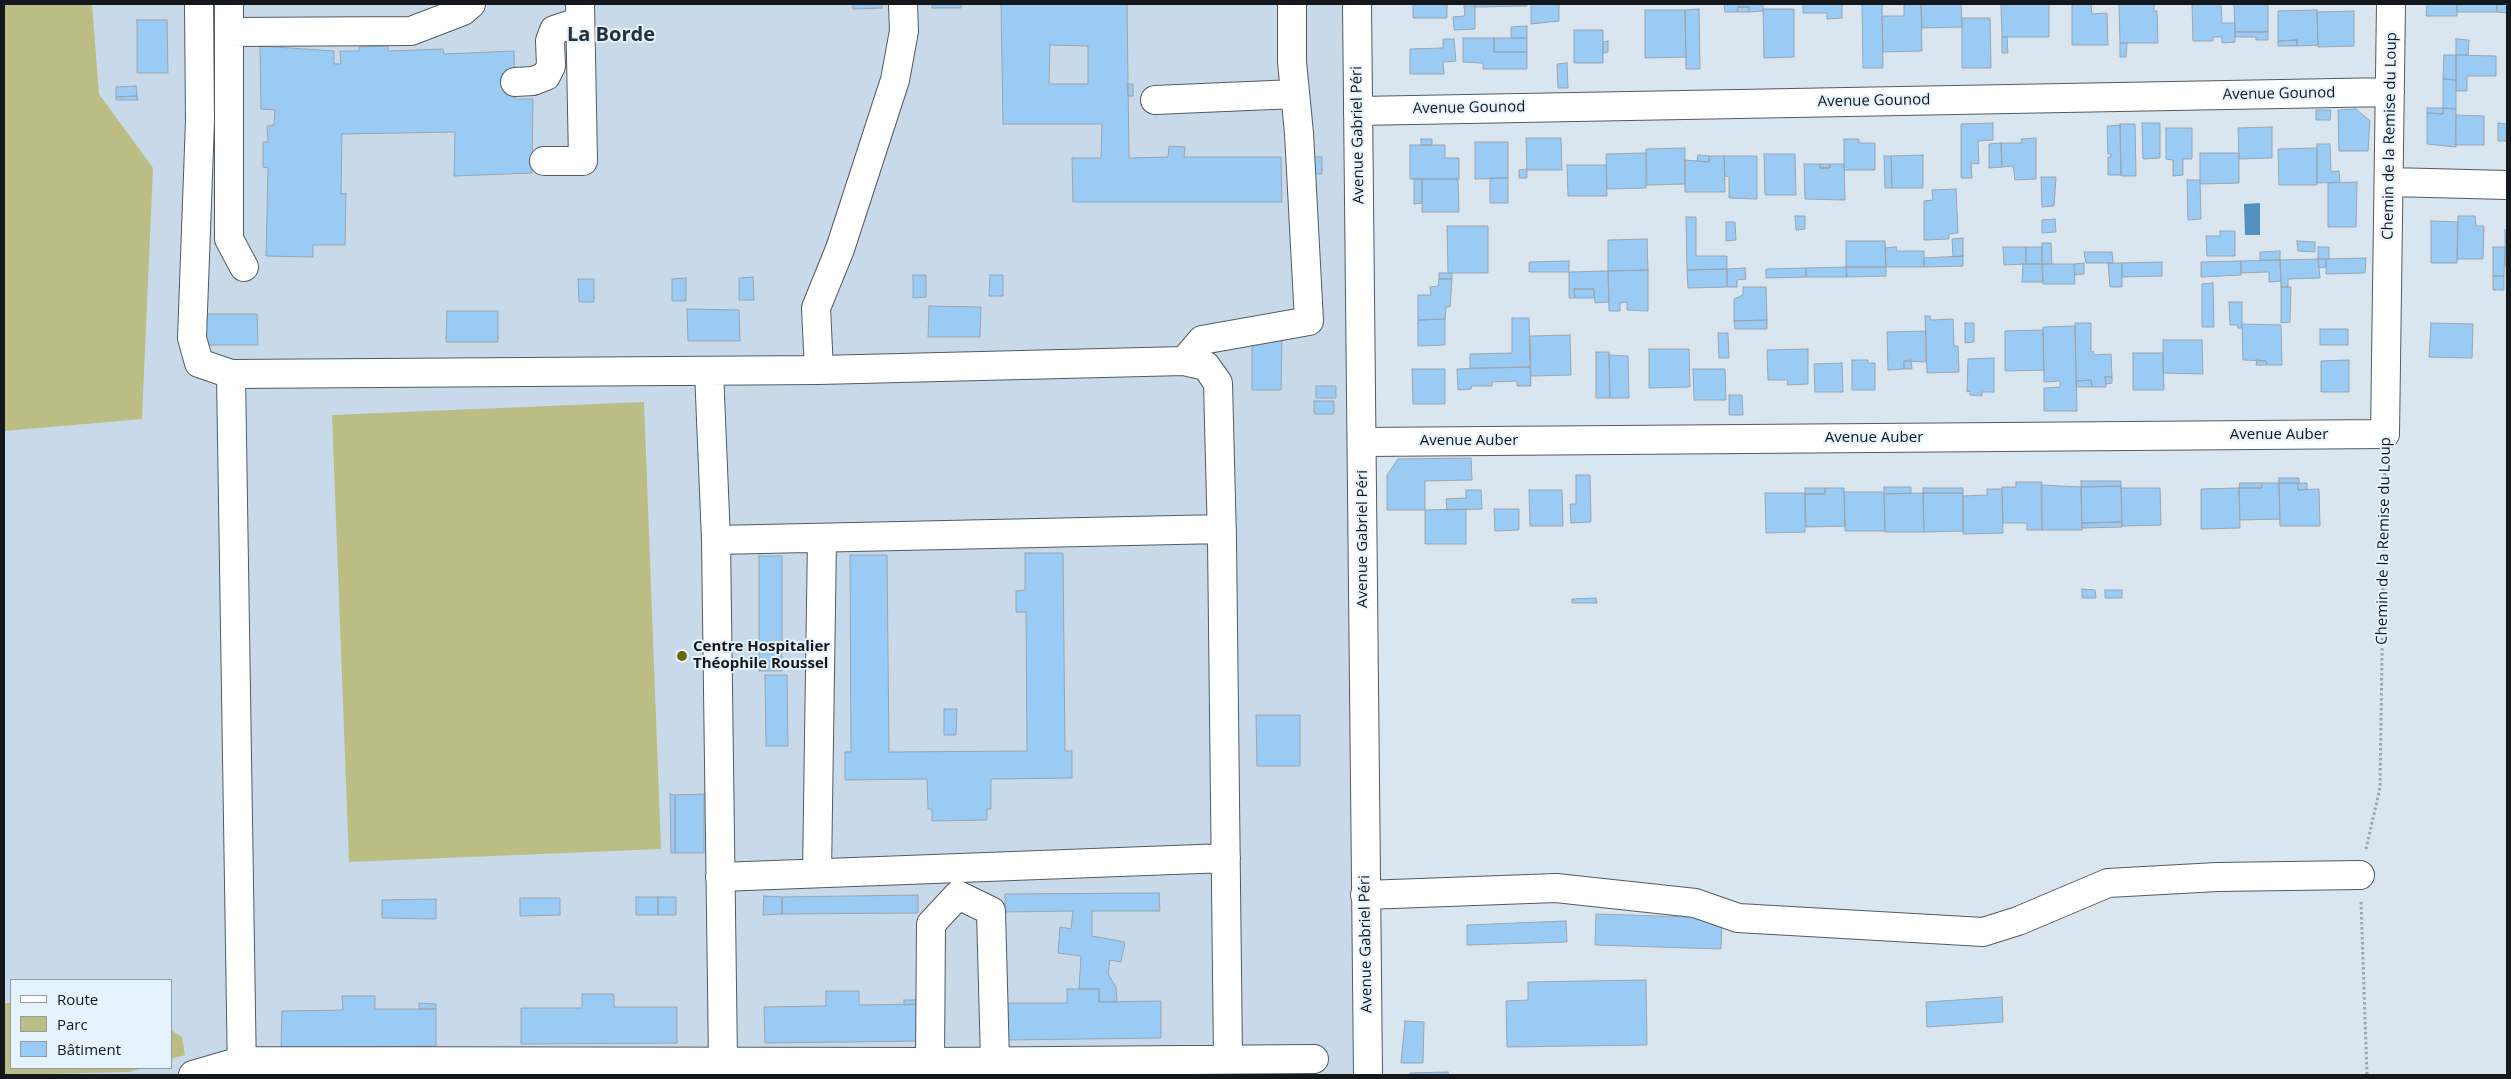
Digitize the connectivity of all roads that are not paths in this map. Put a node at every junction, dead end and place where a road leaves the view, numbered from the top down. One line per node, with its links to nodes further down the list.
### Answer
1 (199, 4): 22 (street)
2 (229, 4): 9 (street)
3 (471, 4): 9 (street)
4 (903, 4): 20 (street)
5 (1292, 4): 12 (street)
6 (1357, 4): 14 (street, Avenue Gabriel Péri)
7 (2391, 4): 11 (street, Chemin de la Remise du Loup)
8 (580, 15): 10 (street); 15 (street)
9 (229, 32): 18 (street)
10 (515, 82)
11 (2390, 92): 14 (street, Avenue Gounod); 16 (street, Chemin de la Remise du Loup)
12 (1295, 94): 13 (street); 19 (street)
13 (1155, 100)
14 (1358, 111): 24 (street, Avenue Gabriel Péri)
15 (544, 161)
16 (2390, 182): 17 (street); 23 (street, Chemin de la Remise du Loup)
17 (2507, 185)
18 (244, 268)
19 (1184, 361): 20 (street); 25 (street)
20 (819, 370): 21 (street)
21 (709, 371): 22 (street); 27 (street)
22 (231, 374): 41 (street)
23 (2385, 434): 24 (street, Avenue Auber)
24 (1362, 442): 33 (street, Avenue Gabriel Péri)
25 (1222, 529): 26 (street); 28 (street)
26 (822, 538): 27 (street); 30 (street)
27 (716, 540): 32 (street)
28 (1226, 858): 29 (street); 35 (street)
29 (956, 868): 30 (street); 34 (street)
30 (817, 873): 32 (street)
31 (2360, 875): 33 (street)
32 (720, 877): 37 (street)
33 (1366, 895): 44 (street, Avenue Gabriel Péri)
34 (958, 896): 38 (street); 39 (street)
35 (1228, 1058): 36 (street); 40 (street)
36 (1314, 1059)
37 (723, 1061): 39 (street); 42 (street)
38 (995, 1061): 39 (street); 40 (street)
39 (930, 1062)
40 (1196, 1067)
41 (242, 1068): 42 (street); 43 (street)
42 (680, 1068)
43 (193, 1075)
44 (1368, 1075)

